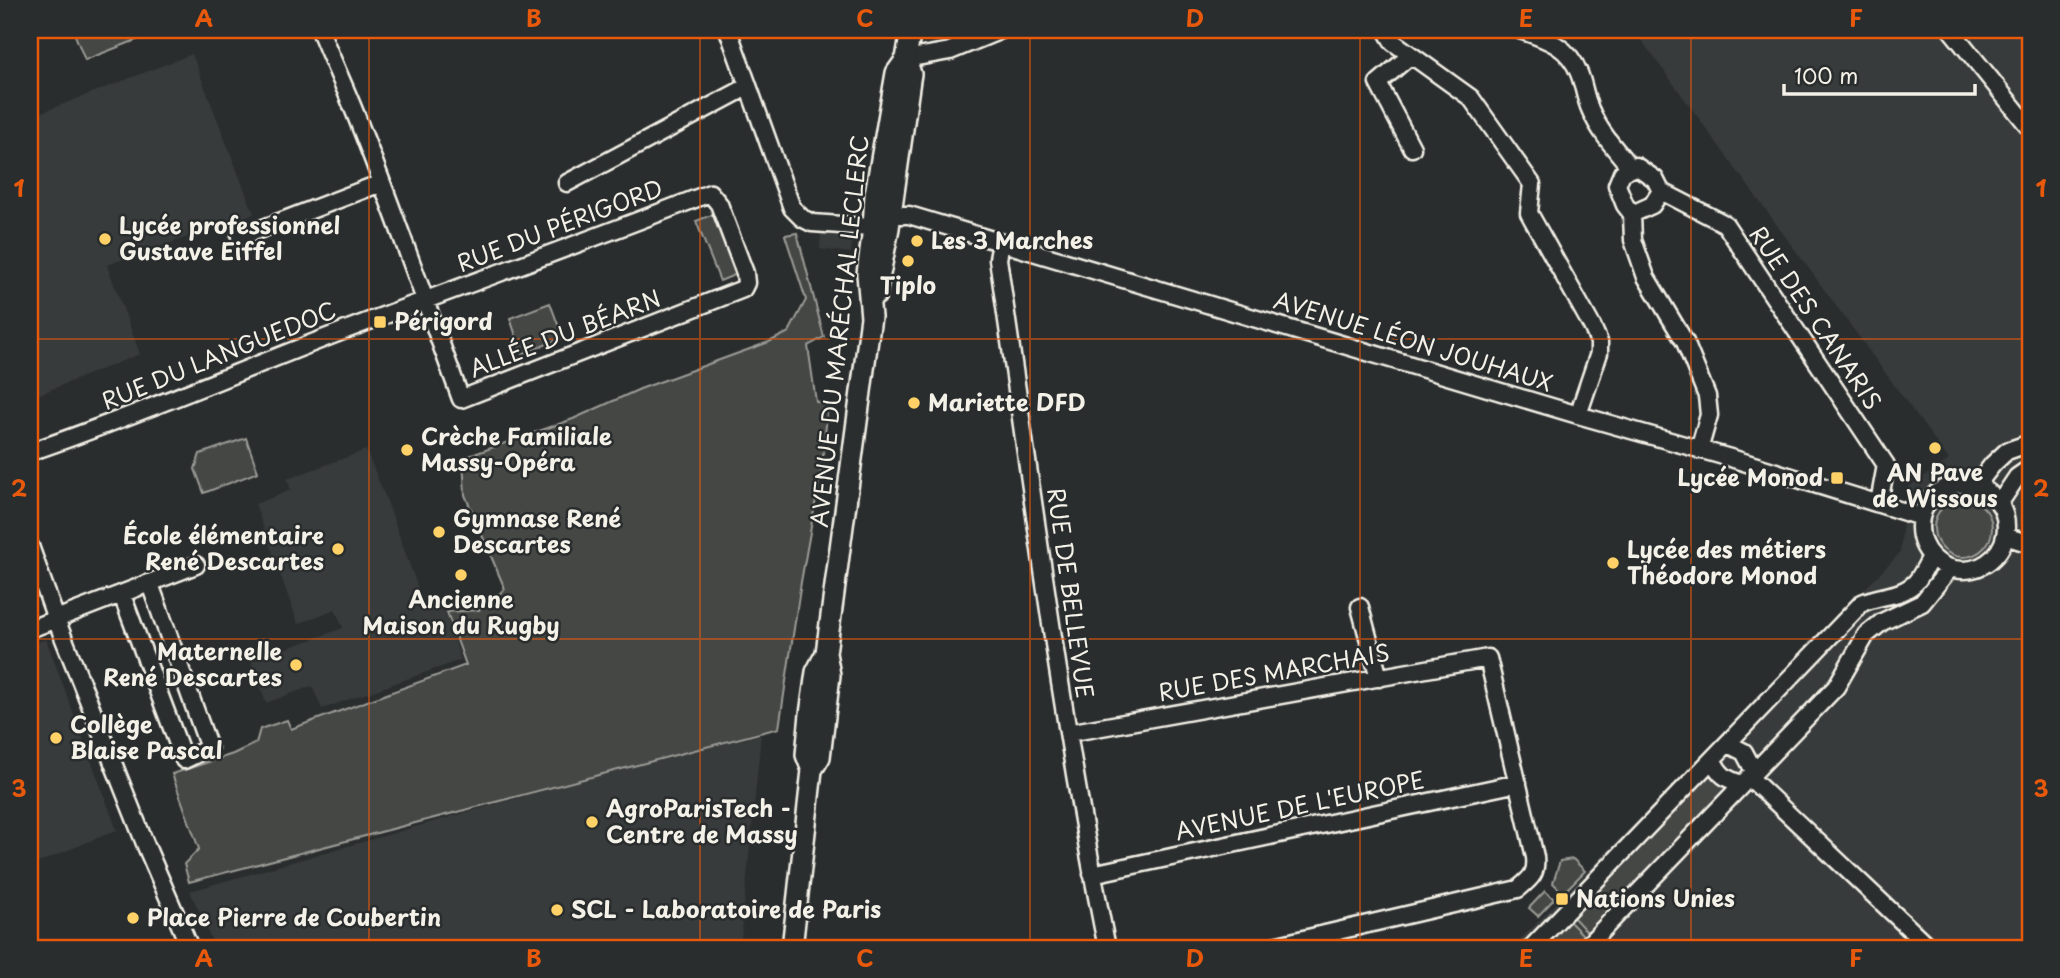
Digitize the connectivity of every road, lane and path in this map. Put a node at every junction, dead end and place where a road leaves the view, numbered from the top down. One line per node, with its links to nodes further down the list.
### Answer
1 (320, 30): 14 (street)
2 (728, 30): 10 (street, AVENUE LÉON JOUHAUX)
3 (911, 30): 9 (main road)
4 (1001, 30): 9 (street)
5 (1386, 30): 8 (street)
6 (1520, 30): 13 (street)
7 (1951, 30): 11 (street)
8 (1411, 55): 12 (street); 23 (street)
9 (906, 59): 19 (main road, AVENUE DU MARÉCHAL LECLERC); 19 (main road, AVENUE DU MARÉCHAL LECLERC)
10 (747, 87): 15 (street); 19 (street, AVENUE LÉON JOUHAUX)
11 (2030, 128)
12 (1412, 148)
13 (1630, 167): 16 (street); 18 (street)
14 (382, 183): 20 (street); 22 (street)
15 (567, 183)
16 (1661, 191): 18 (street); 29 (street, RUE DES CANARIS)
17 (710, 193): 22 (street, RUE DU PÉRIGORD); 22 (street, ALLÉE DU BÉARN)
18 (1632, 214): 25 (street)
19 (882, 221): 21 (street, AVENUE LÉON JOUHAUX); 53 (main road, AVENUE DU MARÉCHAL LECLERC)
20 (240, 237)
21 (1001, 243): 23 (street, AVENUE LÉON JOUHAUX); 45 (street, RUE DE BELLEVUE)
22 (425, 302): 26 (street, RUE DU LANGUEDOC)
23 (1577, 415): 25 (street, AVENUE LÉON JOUHAUX)
24 (2030, 443): 28 (street)
25 (1699, 450): 29 (street, AVENUE LÉON JOUHAUX)
26 (30, 452)
27 (2030, 468): 30 (street)
28 (1976, 486): 30 (street); 31 (street)
29 (1879, 503): 31 (street, AVENUE LÉON JOUHAUX)
30 (1999, 504): 32 (street)
31 (1921, 517): 35 (street)
32 (2005, 536): 33 (street); 38 (street)
33 (2030, 544)
34 (30, 546): 36 (street)
35 (1931, 557): 38 (street); 46 (street)
36 (33, 565): 42 (street)
37 (197, 565): 39 (street)
38 (1950, 568): 48 (street)
39 (150, 584): 40 (street); 40 (street)
40 (122, 595): 42 (street)
41 (1360, 607): 44 (street)
42 (56, 619): 43 (street); 52 (street)
43 (30, 629)
44 (1379, 678): 45 (street, RUE DES MARCHAIS); 49 (street, RUE DES MARCHAIS)
45 (1068, 733): 50 (street, RUE DE BELLEVUE)
46 (1728, 744): 47 (street); 48 (street)
47 (1713, 760): 48 (street); 56 (street)
48 (1749, 777): 57 (street); 58 (street)
49 (1518, 783): 50 (street, AVENUE DE L'EUROPE); 51 (street)
50 (1092, 874): 54 (street, RUE DE BELLEVUE)
51 (1290, 946): 55 (street)
52 (190, 948)
53 (792, 948)
54 (1107, 948)
55 (1265, 948)
56 (1531, 948)
57 (1585, 948)
58 (1930, 948)

